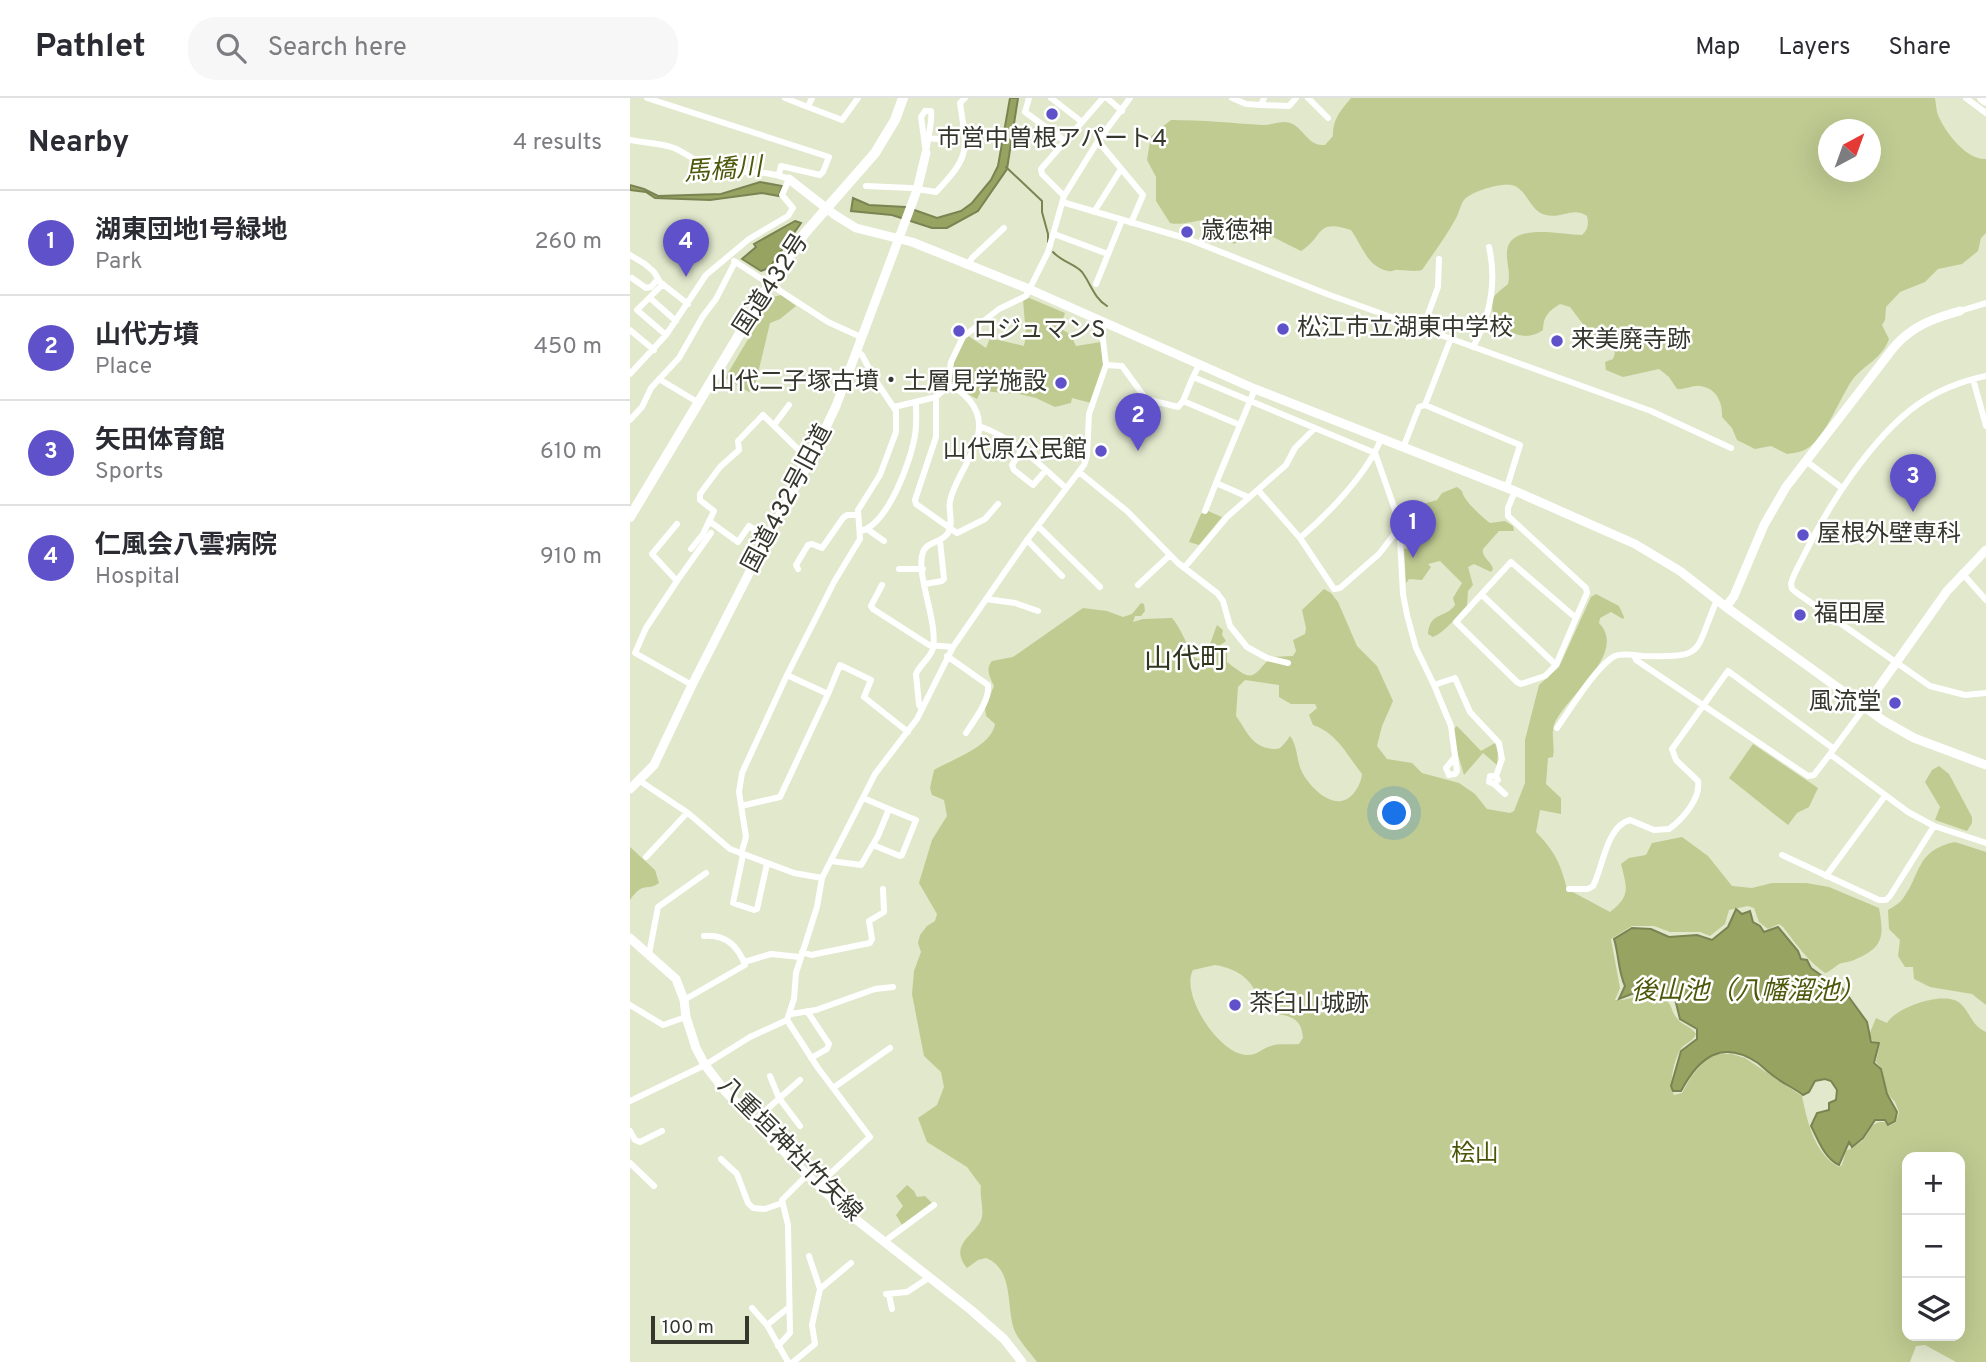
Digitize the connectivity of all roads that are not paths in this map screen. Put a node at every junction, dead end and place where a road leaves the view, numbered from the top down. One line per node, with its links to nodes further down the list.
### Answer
1 (647, 98): 29 (street)
2 (785, 98): 17 (street)
3 (812, 98): 17 (street)
4 (858, 98): 17 (street)
5 (903, 98): 34 (highway, 国道432号)
6 (965, 98): 32 (street)
7 (1029, 98): 24 (street)
8 (1051, 98): 21 (street)
9 (1130, 98): 18 (street)
10 (1232, 98): 15 (street)
11 (1296, 98): 16 (street)
12 (1305, 98): 16 (street); 20 (street)
13 (1966, 98): 19 (street)
14 (1101, 99): 18 (street); 21 (street)
15 (1262, 101): 16 (street)
16 (1289, 106)
17 (808, 107)
18 (1122, 111): 25 (street)
19 (1986, 113)
20 (1328, 118)
21 (1082, 122): 24 (street)
22 (928, 138): 26 (street); 27 (street, 国道432号旧道); 27 (street, 国道432号旧道)
23 (630, 139): 29 (street)
24 (1065, 141): 33 (street)
25 (1098, 141): 28 (street); 33 (street)
26 (950, 143)
27 (926, 153): 32 (street, 国道432号旧道)
28 (1121, 169): 35 (street); 37 (street)
29 (779, 174): 30 (street)
30 (789, 178): 34 (street); 44 (street)
31 (866, 186): 32 (street)
32 (917, 190): 40 (street, 国道432号旧道)
33 (1063, 199): 35 (street); 39 (street)
34 (826, 208): 40 (street); 51 (highway, 国道432号)
35 (1094, 212): 36 (street)
36 (1122, 220): 37 (street); 42 (street)
37 (1131, 223): 59 (street)
38 (1004, 228): 47 (street)
39 (1054, 234): 42 (street); 52 (street)
40 (900, 238): 47 (street); 62 (street, 国道432号旧道)
41 (1489, 247): 64 (street)
42 (1108, 254): 50 (street)
43 (630, 255): 49 (street)
44 (729, 255): 46 (street); 55 (street)
45 (1439, 259): 59 (street)
46 (735, 261): 51 (street); 72 (street)
47 (968, 264): 52 (street)
48 (631, 278): 49 (street)
49 (660, 282): 53 (street); 55 (street)
50 (1096, 284)
51 (769, 285): 62 (street); 79 (highway, 国道432号)
52 (1029, 289): 58 (street); 74 (street)
53 (650, 298): 57 (street); 61 (street)
54 (1986, 303): 56 (street)
55 (688, 304): 57 (street)
56 (1960, 311): 96 (street)
57 (676, 321): 61 (street)
58 (1105, 322): 67 (street); 68 (street)
59 (1423, 328): 63 (street)
60 (630, 330): 66 (street)
61 (666, 335): 66 (street)
62 (861, 337): 65 (street, 国道432号旧道)
63 (1451, 338): 64 (street); 82 (street)
64 (1473, 346): 92 (street)
65 (856, 350): 83 (street); 95 (street, 国道432号旧道)
66 (654, 351): 69 (street)
67 (1106, 365): 78 (street); 98 (street)
68 (1199, 365): 71 (street); 75 (street)
69 (630, 374)
70 (1986, 376): 73 (street)
71 (1194, 377): 77 (street); 78 (street)
72 (659, 379): 79 (street); 84 (street)
73 (1973, 379): 88 (street); 101 (street)
74 (948, 386): 76 (street); 87 (street)
75 (1255, 389): 77 (street); 90 (street)
76 (936, 397): 80 (street); 111 (street)
77 (1250, 400): 86 (street); 89 (street)
78 (1183, 401): 86 (street)
79 (699, 402): 108 (highway, 国道432号)
80 (916, 402): 83 (street); 113 (street)
81 (789, 405): 85 (street)
82 (1425, 405): 91 (street); 102 (street)
83 (894, 407): 107 (street)
84 (630, 420)
85 (774, 425): 95 (street); 109 (street)
86 (1240, 425): 99 (street)
87 (979, 426): 93 (street); 111 (street)
88 (1986, 426)
89 (1315, 428): 94 (street); 103 (street)
90 (1381, 439): 91 (street); 94 (street)
91 (1403, 448): 102 (street)
92 (1731, 448)
93 (1022, 450): 97 (street); 97 (street)
94 (1375, 453): 114 (street); 117 (street)
95 (810, 461): 116 (street, 国道432号旧道)
96 (1806, 461): 101 (street); 139 (street)
97 (1046, 470): 100 (street)
98 (1079, 472): 100 (street); 123 (street)
99 (1216, 483): 104 (street); 106 (street)
100 (1066, 488): 112 (street)
101 (1842, 488): 147 (street)
102 (1511, 489): 137 (street); 141 (street)
103 (1258, 490): 104 (street); 117 (street)
104 (1248, 497): 124 (street)
105 (998, 504): 111 (street)
106 (1205, 511)
107 (857, 515): 113 (street); 125 (street)
108 (630, 517)
109 (709, 520): 116 (street); 121 (street)
110 (677, 524): 130 (street)
111 (951, 526): 120 (street)
112 (1038, 526): 118 (street); 134 (street)
113 (864, 530): 119 (street); 149 (street)
114 (1400, 531): 117 (street); 151 (street)
115 (710, 533): 130 (street)
116 (767, 538): 150 (street, 国道432号旧道)
117 (1300, 538)
118 (1027, 540): 129 (street); 136 (street)
119 (884, 541)
120 (940, 541): 127 (street); 131 (street)
121 (691, 549)
122 (1986, 550): 128 (street)
123 (1170, 555): 124 (street); 133 (street)
124 (1184, 568): 146 (street)
125 (798, 569)
126 (899, 569): 127 (street)
127 (923, 569): 131 (street)
128 (1962, 573): 138 (street); 147 (street)
129 (1062, 576)
130 (677, 581): 150 (street)
131 (925, 583): 142 (street)
132 (882, 585): 142 (street)
133 (1139, 585)
134 (1100, 587)
135 (1482, 594): 141 (street); 148 (street); 148 (street)
136 (986, 599): 140 (street); 143 (street)
137 (1717, 600): 139 (street); 144 (street)
138 (1986, 600)
139 (1726, 607): 155 (street)
140 (1038, 611)
141 (1576, 618): 148 (street)
142 (933, 646): 143 (street); 156 (street)
143 (953, 646): 145 (street)
144 (1634, 655): 154 (street); 157 (street)
145 (947, 656): 156 (street); 159 (street)
146 (1288, 663)
147 (1895, 664): 152 (street); 155 (street)
148 (1556, 665)
149 (787, 675): 153 (street); 168 (street)
150 (692, 685): 163 (street, 国道432号旧道)
151 (1434, 685): 161 (street); 165 (street)
152 (1986, 693)
153 (828, 694): 158 (street); 168 (street)
154 (1703, 705): 160 (street); 160 (street); 183 (street)
155 (1864, 708): 160 (street); 162 (street)
156 (922, 709): 158 (street)
157 (1557, 728)
158 (908, 732): 167 (street)
159 (966, 733)
160 (1832, 751): 166 (street)
161 (1455, 757)
162 (1986, 765)
163 (639, 781): 164 (street, 国道432号旧道); 170 (street)
164 (630, 789)
165 (1505, 794)
166 (1885, 796): 171 (street); 180 (street)
167 (863, 798): 169 (street); 177 (street)
168 (741, 806): 174 (street)
169 (889, 809): 173 (street); 173 (street)
170 (687, 813): 174 (street); 176 (street)
171 (1934, 825): 172 (street); 180 (street)
172 (1986, 843)
173 (873, 845): 177 (street)
174 (742, 855): 178 (street); 178 (street)
175 (1782, 855): 180 (street)
176 (646, 857)
177 (831, 861): 181 (street)
178 (767, 864): 181 (street)
179 (706, 873): 186 (street)
180 (1826, 876)
181 (821, 878): 187 (street)
182 (883, 889): 187 (street)
183 (1569, 889)
184 (705, 936): 188 (street)
185 (630, 938): 186 (street, 八重垣神社竹矢線)
186 (649, 954): 190 (street, 八重垣神社竹矢線)
187 (801, 955): 188 (street); 194 (street)
188 (744, 962): 190 (street)
189 (893, 987): 192 (street)
190 (684, 1000): 193 (street, 八重垣神社竹矢線)
191 (630, 1005): 193 (street)
192 (807, 1012): 194 (street); 196 (street)
193 (686, 1017): 197 (street, 八重垣神社竹矢線)
194 (789, 1017): 196 (street); 197 (street)
195 (890, 1048): 200 (street)
196 (811, 1058): 200 (street)
197 (705, 1065): 202 (street); 203 (street, 八重垣神社竹矢線)
198 (770, 1076): 201 (street)
199 (800, 1080): 201 (street)
200 (833, 1088): 210 (street)
201 (779, 1098): 203 (street); 204 (street)
202 (630, 1101)
203 (755, 1121): 209 (street, 八重垣神社竹矢線)
204 (800, 1126)
205 (662, 1130): 206 (street)
206 (630, 1131)
207 (721, 1159): 212 (street)
208 (630, 1163): 211 (street)
209 (807, 1175): 210 (street, 八重垣神社竹矢線); 212 (street)
210 (818, 1185): 214 (street, 八重垣神社竹矢線)
211 (654, 1186)
212 (782, 1203): 220 (street)
213 (934, 1205): 214 (street)
214 (886, 1241): 217 (street, 八重垣神社竹矢線)
215 (809, 1256): 218 (street)
216 (851, 1263): 218 (street)
217 (930, 1277): 221 (street); 225 (street, 八重垣神社竹矢線)
218 (820, 1289): 224 (street)
219 (752, 1308): 222 (street)
220 (788, 1308): 222 (street); 223 (street)
221 (891, 1309)
222 (767, 1325): 223 (street)
223 (778, 1346): 224 (street)
224 (791, 1362)
225 (1022, 1362)

